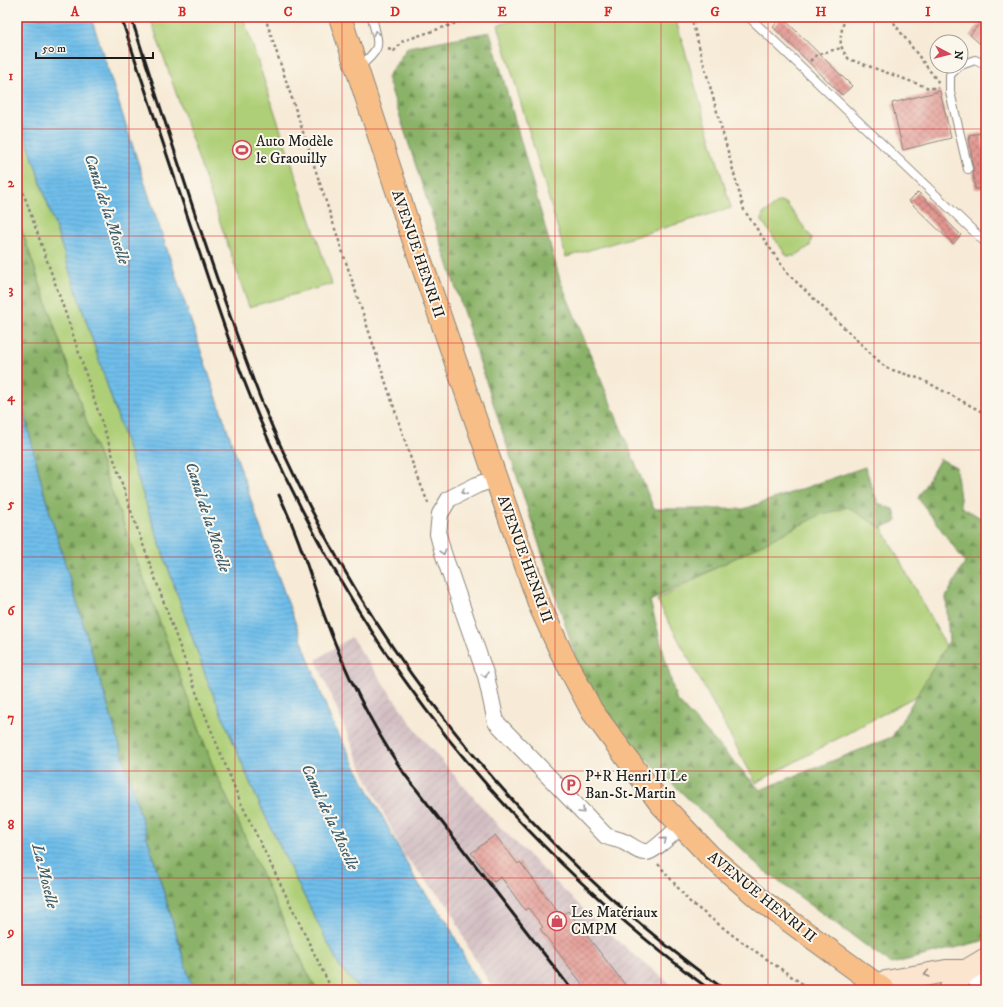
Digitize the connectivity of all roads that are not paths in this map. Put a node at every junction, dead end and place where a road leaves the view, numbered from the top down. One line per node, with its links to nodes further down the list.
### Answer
1 (340, 17): 6 (main road, AVENUE HENRI II)
2 (372, 17): 6 (lane, one-way to 2)
3 (749, 17): 9 (lane)
4 (969, 62): 5 (lane)
5 (986, 65)
6 (357, 68): 10 (main road, AVENUE HENRI II)
7 (951, 74): 8 (lane)
8 (968, 169)
9 (986, 243)
10 (495, 479): 11 (main road, AVENUE HENRI II); 11 (street, one-way to 11)
11 (681, 826): 14 (main road, AVENUE HENRI II)
12 (986, 959): 13 (street)
13 (966, 971): 14 (street, one-way to 14); 15 (street); 16 (street)
14 (879, 987)
15 (986, 989)
16 (950, 990)

